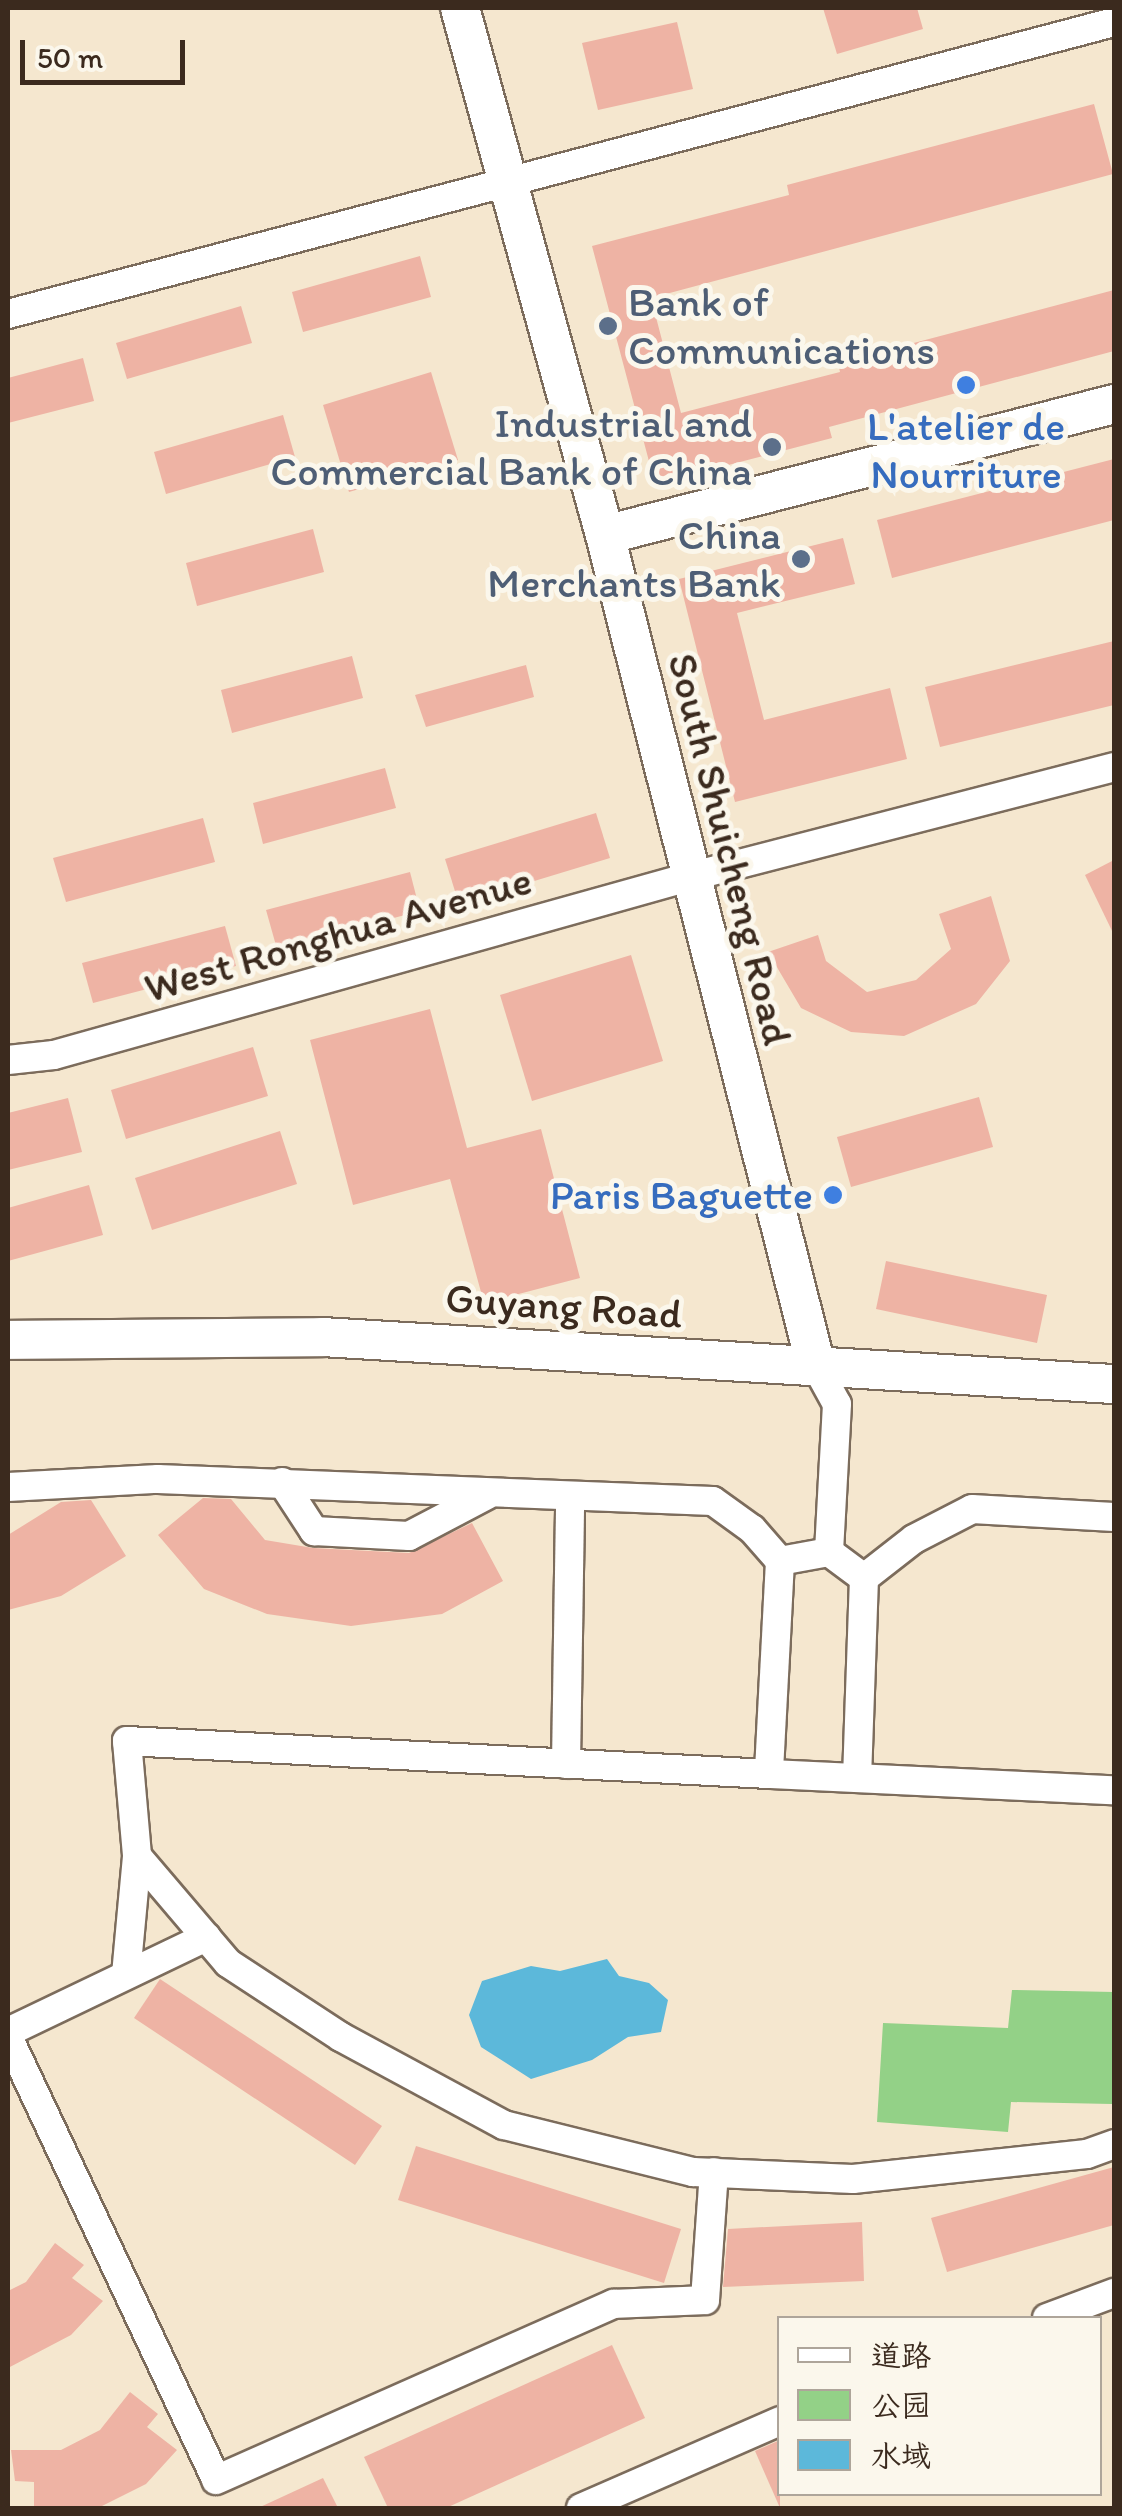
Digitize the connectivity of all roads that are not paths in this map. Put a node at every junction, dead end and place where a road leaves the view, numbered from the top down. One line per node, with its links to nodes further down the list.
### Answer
1 (460, 8): 3 (street, South Shuicheng Road)
2 (1114, 22): 3 (street)
3 (508, 179): 4 (street); 6 (street, South Shuicheng Road)
4 (8, 314)
5 (1114, 404): 6 (street)
6 (606, 535): 8 (street, South Shuicheng Road)
7 (1114, 768): 8 (street, West Ronghua Avenue)
8 (689, 876): 9 (street, West Ronghua Avenue); 11 (street, South Shuicheng Road)
9 (8, 1060)
10 (8, 1340): 11 (street, Guyang Road)
11 (816, 1366): 12 (street, Guyang Road); 20 (street)
12 (1114, 1384)
13 (282, 1482): 14 (street); 15 (street); 19 (street)
14 (8, 1487)
15 (378, 1488): 16 (street); 19 (street)
16 (488, 1494): 17 (street); 19 (street)
17 (570, 1498): 21 (street); 23 (street)
18 (1114, 1517): 22 (street)
19 (377, 1534)
20 (828, 1552): 21 (street); 22 (street)
21 (780, 1562): 24 (street)
22 (864, 1578): 25 (street)
23 (566, 1764): 24 (street); 27 (street)
24 (769, 1774): 25 (street)
25 (856, 1778): 26 (street)
26 (1114, 1790)
27 (137, 1856): 28 (street); 29 (street)
28 (206, 1938): 29 (street); 32 (street)
29 (126, 1975): 30 (street)
30 (8, 2034): 32 (street)
31 (1114, 2144): 32 (street)
32 (714, 2172)
33 (1114, 2293): 34 (street)
34 (1052, 2316)
35 (777, 2422): 36 (street)
36 (582, 2508)

